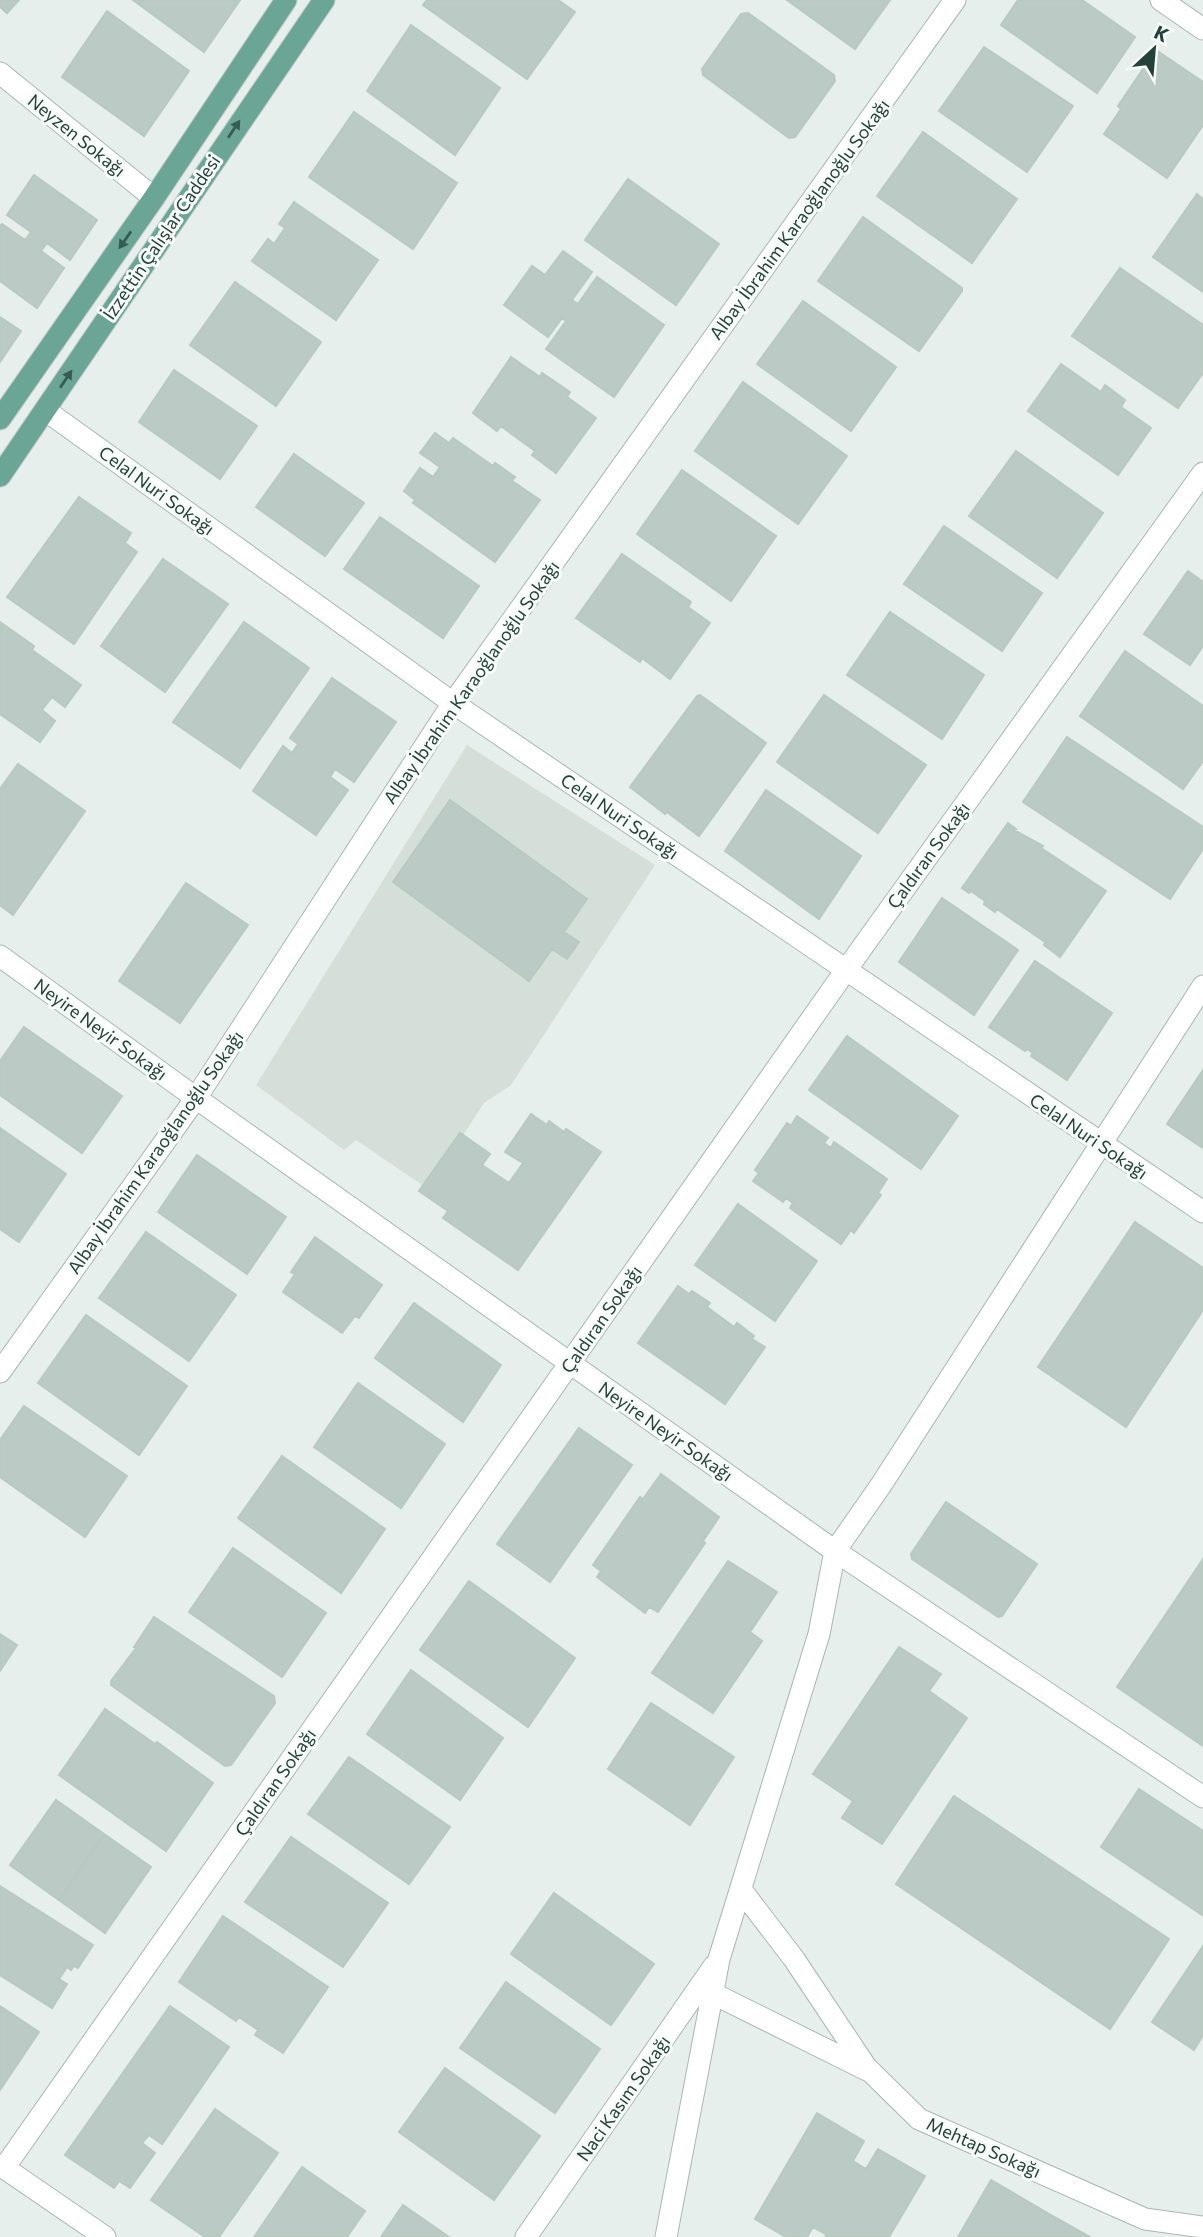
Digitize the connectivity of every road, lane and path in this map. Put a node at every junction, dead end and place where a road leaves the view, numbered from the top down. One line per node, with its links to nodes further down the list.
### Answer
1 (286, 0): 7 (main road, İzzettin Çalışlar Caddesi)
2 (324, 0): 8 (main road, İzzettin Çalışlar Caddesi, one-way to 2)
3 (955, 0): 12 (street, Albay İbrahim Karaoğlanoğlu Sokağı)
4 (1161, 0): 5 (street)
5 (1203, 29)
6 (0, 73): 7 (street, Neyzen Sokağı)
7 (154, 198): 9 (main road, İzzettin Çalışlar Caddesi, one-way to 9)
8 (45, 410): 11 (main road, İzzettin Çalışlar Caddesi); 12 (street, Celal Nuri Sokağı)
9 (0, 419)
10 (1203, 473): 14 (street, Çaldıran Sokağı)
11 (0, 476)
12 (453, 703): 14 (street, Celal Nuri Sokağı); 16 (street, Albay İbrahim Karaoğlanoğlu Sokağı)
13 (0, 956): 16 (street, Neyire Neyir Sokağı)
14 (846, 970): 17 (street, Celal Nuri Sokağı); 19 (street, Çaldıran Sokağı)
15 (1203, 986): 17 (street)
16 (195, 1098): 19 (street, Neyire Neyir Sokağı); 20 (street, Albay İbrahim Karaoğlanoğlu Sokağı)
17 (1100, 1144): 18 (street, Celal Nuri Sokağı); 21 (street)
18 (1203, 1212)
19 (570, 1363): 21 (street, Neyire Neyir Sokağı); 27 (street, Çaldıran Sokağı)
20 (0, 1372)
21 (835, 1550): 22 (street, Neyire Neyir Sokağı); 23 (street)
22 (1203, 1797)
23 (742, 1891): 24 (street); 26 (street, Mehtap Sokağı)
24 (719, 1958): 25 (street); 30 (street, Naci Kasım Sokağı)
25 (712, 1993): 26 (street); 31 (street)
26 (871, 2071): 28 (street, Mehtap Sokağı)
27 (2, 2167): 29 (street)
28 (1203, 2227)
29 (105, 2237)
30 (526, 2237)
31 (666, 2237)

